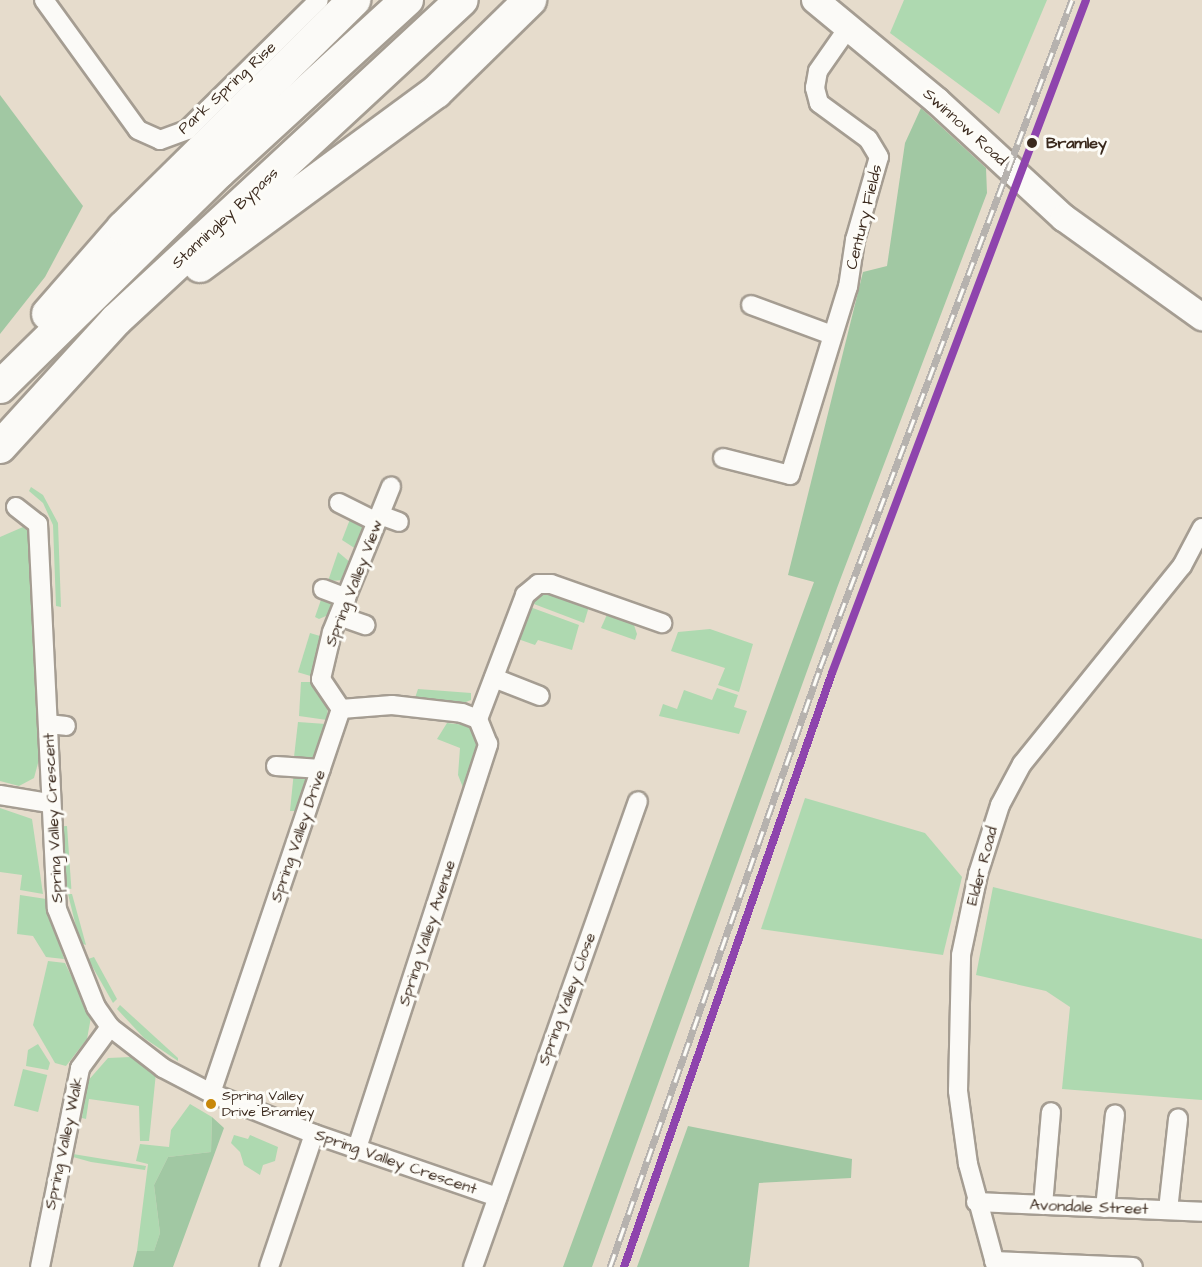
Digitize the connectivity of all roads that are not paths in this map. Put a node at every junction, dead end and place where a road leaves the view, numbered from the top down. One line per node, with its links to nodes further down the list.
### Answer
1 (44, 0): 2 (street, Park Spring Rise)
2 (319, 0)
3 (354, 0): 13 (highway)
4 (407, 0): 14 (highway)
5 (461, 0): 11 (highway, Stanningley Bypass)
6 (530, 0): 11 (highway)
7 (815, 0): 8 (street, Swinnow Road)
8 (848, 28): 10 (street, Swinnow Road); 12 (street, Century Fields)
9 (751, 305): 12 (street)
10 (1202, 317)
11 (116, 320): 15 (highway, Stanningley Bypass)
12 (832, 335): 16 (street, Century Fields)
13 (0, 376)
14 (0, 387)
15 (0, 447)
16 (723, 458)
17 (391, 487): 20 (street, Spring Valley View)
18 (339, 503): 20 (street)
19 (16, 507): 32 (street, Spring Valley Crescent)
20 (378, 519): 21 (street); 24 (street, Spring Valley View)
21 (399, 522)
22 (1202, 528): 47 (street, Elder Road)
23 (323, 589): 24 (street)
24 (346, 598): 25 (street, Spring Valley View)
25 (339, 616): 27 (street); 30 (street, Spring Valley View)
26 (662, 623): 28 (street)
27 (365, 625)
28 (494, 678): 29 (street); 31 (street)
29 (540, 696)
30 (341, 709): 31 (street); 35 (street, Spring Valley Drive)
31 (478, 719): 45 (street, Spring Valley Avenue)
32 (48, 724): 33 (street); 38 (street, Spring Valley Crescent)
33 (66, 726)
34 (276, 766): 35 (street)
35 (321, 769): 40 (street, Spring Valley Drive)
36 (0, 795): 38 (street)
37 (638, 801): 46 (street, Spring Valley Close)
38 (49, 803): 39 (street, Spring Valley Crescent)
39 (110, 1028): 40 (street, Spring Valley Crescent); 53 (street, Spring Valley Walk)
40 (211, 1093): 44 (street, Spring Valley Crescent)
41 (1051, 1112): 48 (street)
42 (1115, 1115): 49 (street)
43 (1178, 1119): 50 (street)
44 (314, 1134): 45 (street, Spring Valley Crescent); 54 (street)
45 (357, 1148): 46 (street, Spring Valley Crescent)
46 (497, 1197): 55 (street, Spring Valley Close)
47 (976, 1202): 48 (street, Avondale Street); 52 (street, Elder Road)
48 (1043, 1205): 49 (street, Avondale Street)
49 (1105, 1208): 50 (street, Avondale Street)
50 (1168, 1210): 51 (street, Avondale Street)
51 (1202, 1212)
52 (995, 1264): 56 (street)
53 (40, 1267)
54 (269, 1267)
55 (473, 1267)
56 (1133, 1267)

